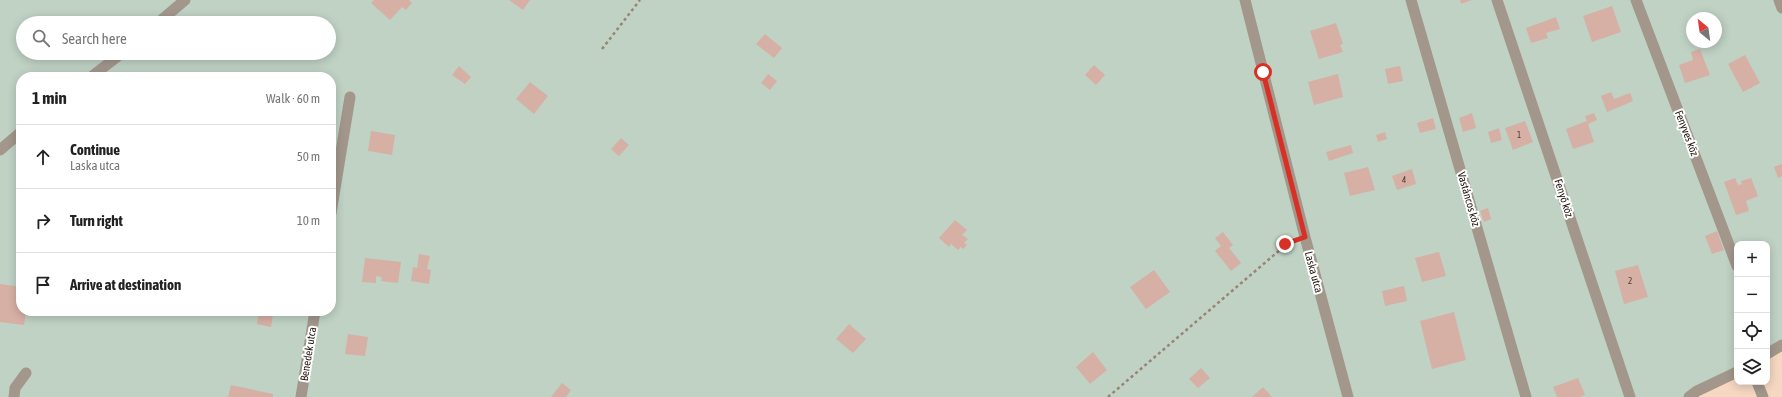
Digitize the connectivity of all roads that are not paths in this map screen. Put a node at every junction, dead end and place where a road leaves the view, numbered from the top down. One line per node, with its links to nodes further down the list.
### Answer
1 (185, 0): 9 (street)
2 (1238, 0): 7 (street, Laska utca)
3 (1411, 0): 26 (street, Vastáncos köz)
4 (1498, 0): 27 (street, Fenyő köz)
5 (1636, 0): 16 (street, Fenyves köz)
6 (1779, 0): 8 (street)
7 (1246, 4): 25 (street, Laska utca)
8 (1782, 8)
9 (166, 16)
10 (113, 60): 11 (street)
11 (97, 72)
12 (350, 97): 15 (street)
13 (16, 136): 14 (street)
14 (0, 149)
15 (336, 182)
16 (1734, 258)
17 (314, 316): 24 (street, Benedek utca)
18 (1782, 345): 19 (street)
19 (1770, 348)
20 (26, 373): 23 (street)
21 (1734, 373): 28 (street)
22 (1759, 385): 29 (street)
23 (14, 397)
24 (301, 397)
25 (1348, 397)
26 (1526, 397)
27 (1630, 397)
28 (1689, 397)
29 (1763, 397)

